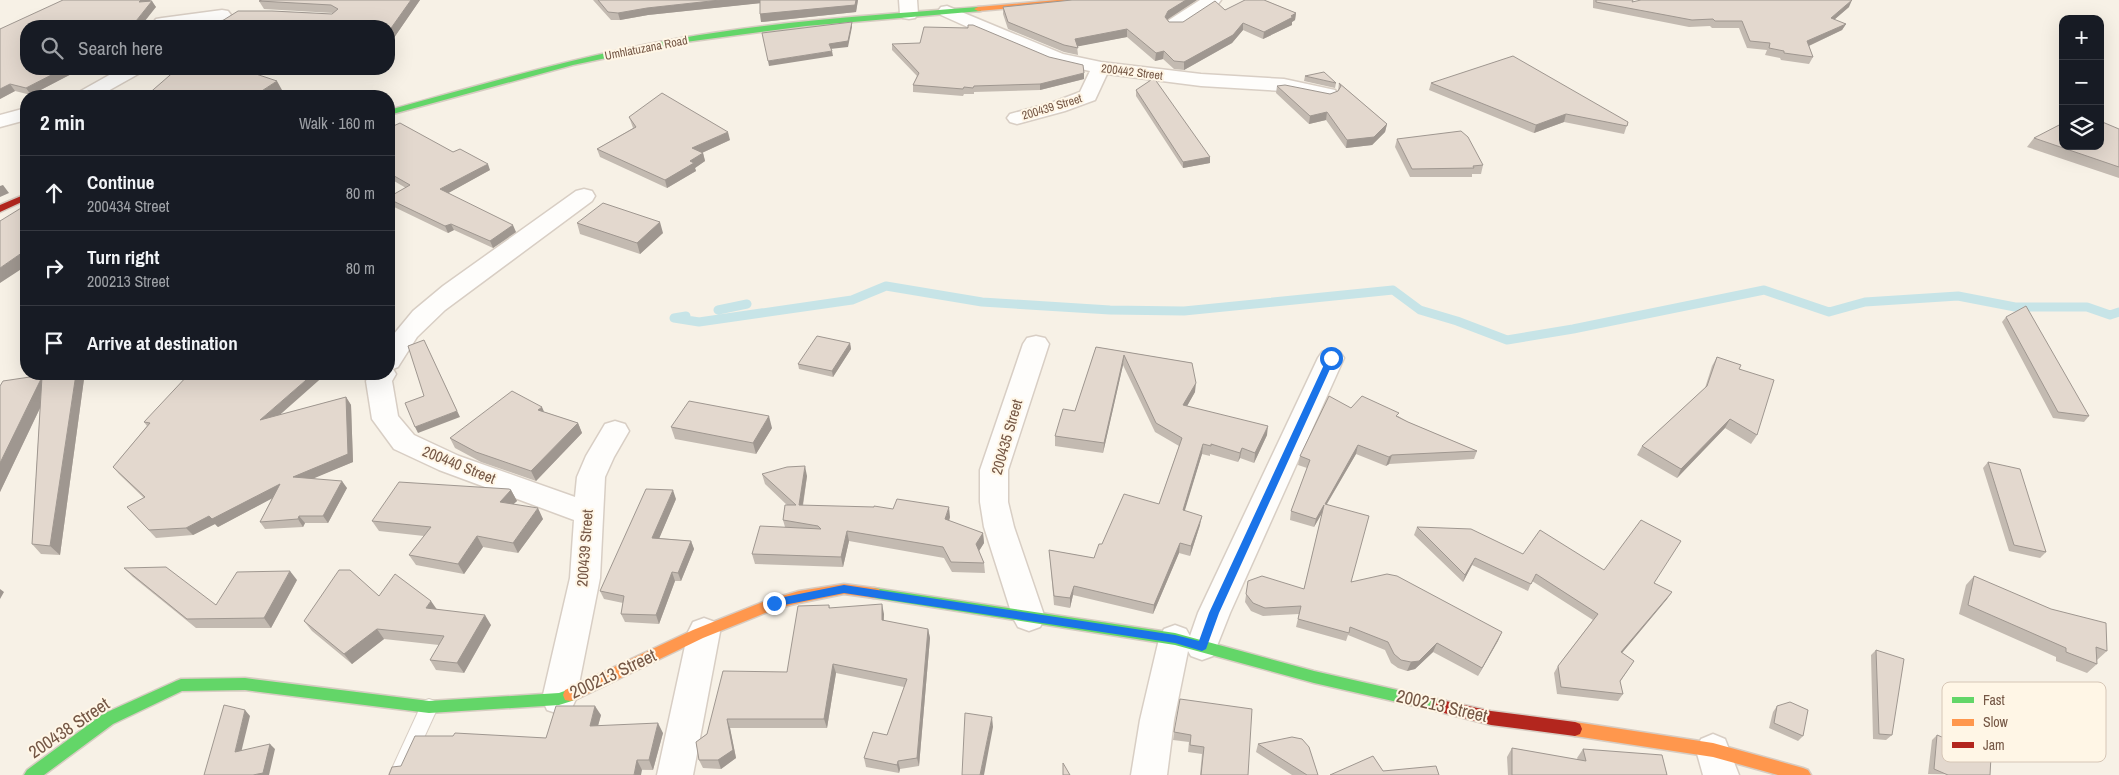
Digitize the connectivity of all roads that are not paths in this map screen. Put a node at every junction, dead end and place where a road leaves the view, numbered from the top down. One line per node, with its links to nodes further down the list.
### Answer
1 (1082, 0): 5 (street, Umhlatuzana Road)
2 (1212, 0): 9 (street)
3 (908, 7): 5 (street, Umhlatuzana Road); 16 (street, Umhlatuzana Road)
4 (174, 8): 6 (street)
5 (946, 11): 10 (street, 200442 Street)
6 (164, 20)
7 (183, 20): 8 (street)
8 (214, 20)
9 (1175, 24)
10 (1100, 68): 15 (street, 200442 Street); 18 (street, 200439 Street)
11 (111, 75): 13 (street)
12 (123, 75): 14 (street)
13 (95, 90)
14 (99, 90)
15 (1328, 94)
16 (395, 111)
17 (20, 116): 19 (street)
18 (1017, 118)
19 (0, 121)
20 (584, 196): 24 (street)
21 (20, 200): 22 (street)
22 (0, 209)
23 (1036, 344): 29 (street, 200435 Street)
24 (395, 349)
25 (1331, 358): 31 (street)
26 (380, 380): 28 (street, 200440 Street)
27 (615, 431): 28 (street, 200439 Street)
28 (587, 513): 33 (street, 200439 Street)
29 (1029, 618): 30 (street, 200213 Street); 31 (street, 200213 Street)
30 (704, 632): 33 (street, 200213 Street); 38 (street)
31 (1189, 643): 35 (street, 200213 Street); 39 (street)
32 (181, 685): 34 (street, 200213 Street); 36 (street, 200438 Street)
33 (559, 699): 34 (street, 200213 Street)
34 (429, 706): 37 (lane)
35 (1718, 762): 40 (street, 200213 Street)
36 (32, 775)
37 (398, 775)
38 (675, 775)
39 (1149, 775)
40 (1802, 775)

